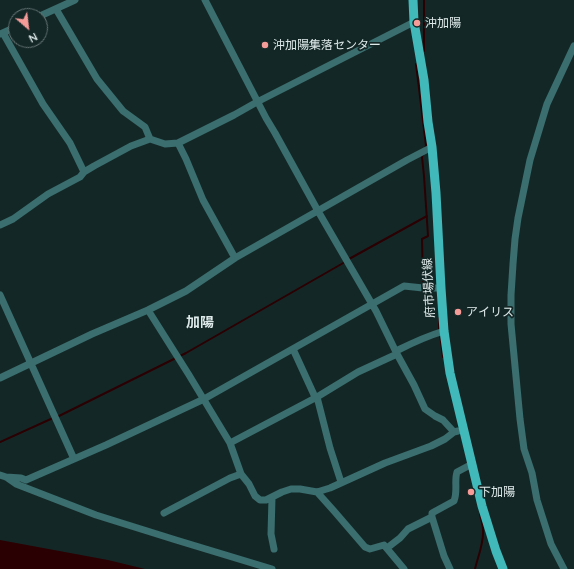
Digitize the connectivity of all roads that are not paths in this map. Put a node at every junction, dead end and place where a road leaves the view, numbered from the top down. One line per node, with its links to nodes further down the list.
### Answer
1 (75, 0): 4 (street)
2 (205, 0): 9 (street)
3 (413, 0): 6 (main road, 府市場伏線)
4 (56, 9): 5 (street); 10 (street)
5 (48, 12)
6 (414, 22): 9 (street); 12 (main road, 府市場伏線)
7 (2, 34): 13 (street)
8 (574, 46): 46 (street)
9 (257, 102): 11 (street); 14 (street)
10 (150, 139): 11 (street); 13 (street)
11 (178, 143): 16 (street)
12 (432, 147): 14 (street); 17 (main road, 府市場伏線)
13 (84, 172): 15 (street)
14 (318, 211): 16 (street); 19 (street)
15 (0, 225)
16 (235, 258): 20 (street)
17 (441, 288): 19 (street); 21 (main road, 府市場伏線)
18 (0, 294): 24 (street)
19 (371, 304): 22 (street); 23 (street)
20 (148, 310): 24 (street); 27 (street)
21 (444, 331): 23 (street); 28 (main road, 府市場伏線)
22 (293, 349): 26 (street); 27 (street)
23 (396, 352): 26 (street); 29 (street)
24 (31, 364): 25 (street); 31 (street)
25 (0, 378)
26 (316, 397): 30 (street); 35 (street)
27 (204, 399): 30 (street); 31 (street)
28 (464, 429): 29 (street); 32 (main road, 府市場伏線)
29 (454, 432): 35 (street)
30 (230, 443): 33 (street)
31 (74, 459): 34 (street)
32 (472, 464): 39 (street); 45 (main road, 府市場伏線)
33 (241, 474): 37 (street); 38 (street)
34 (3, 476): 42 (street)
35 (341, 482): 36 (street)
36 (317, 492): 37 (street); 40 (street)
37 (272, 498): 41 (street)
38 (164, 513)
39 (432, 517): 40 (street); 44 (street)
40 (387, 548): 43 (street)
41 (274, 549)
42 (272, 569)
43 (404, 569)
44 (450, 569)
45 (503, 569)
46 (564, 569)

